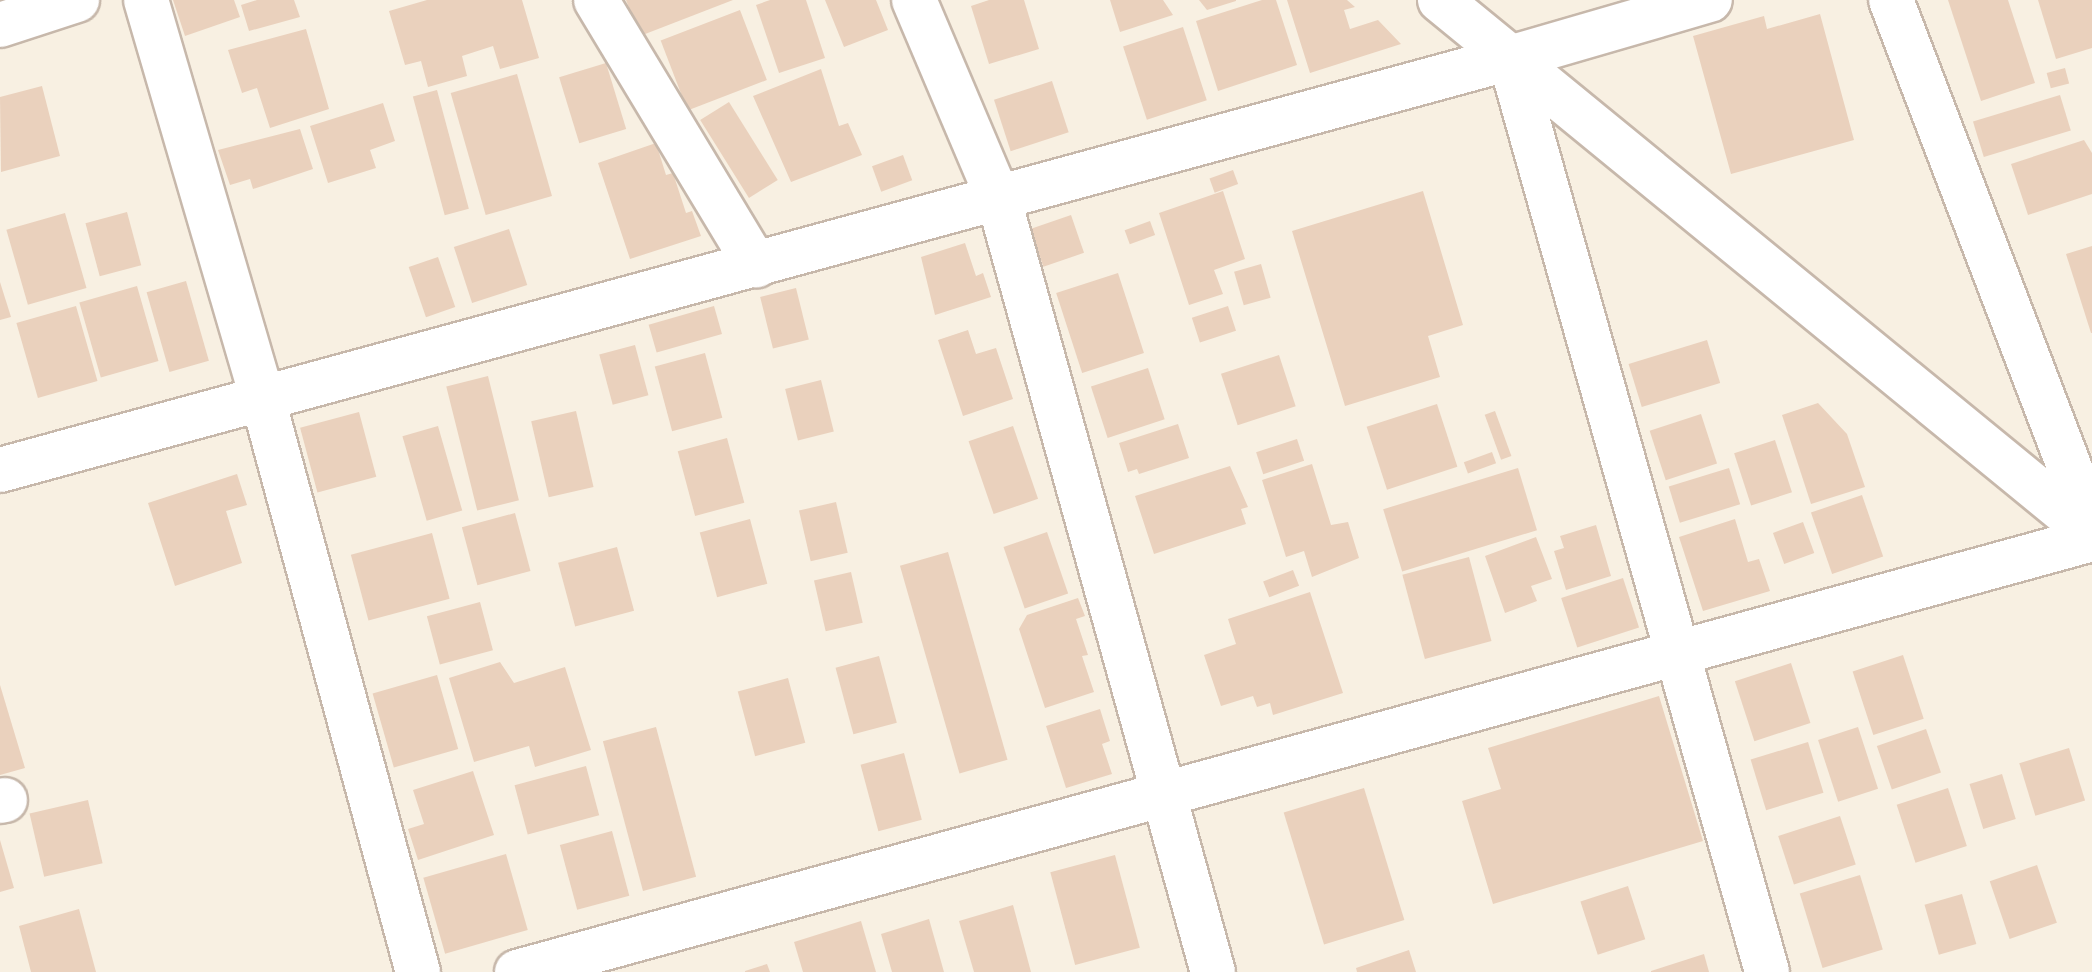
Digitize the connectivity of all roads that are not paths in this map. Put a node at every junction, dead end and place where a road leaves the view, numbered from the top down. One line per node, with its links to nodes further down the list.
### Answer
1 (77, 0): 8 (street)
2 (146, 0): 12 (street)
3 (596, 0): 11 (street)
4 (914, 0): 10 (street)
5 (1710, 0): 9 (street)
6 (1891, 0): 14 (street)
7 (1458, 7): 9 (street)
8 (0, 25)
9 (1510, 58): 10 (street); 15 (street); 16 (street)
10 (999, 200): 11 (street); 17 (street)
11 (756, 265): 12 (street)
12 (262, 396): 13 (street); 18 (street)
13 (0, 470)
14 (2092, 526)
15 (2092, 536): 16 (street)
16 (1678, 652): 17 (street); 21 (street)
17 (1166, 792): 19 (street); 20 (street)
18 (418, 972)
19 (517, 972)
20 (1213, 972)
21 (1767, 972)

